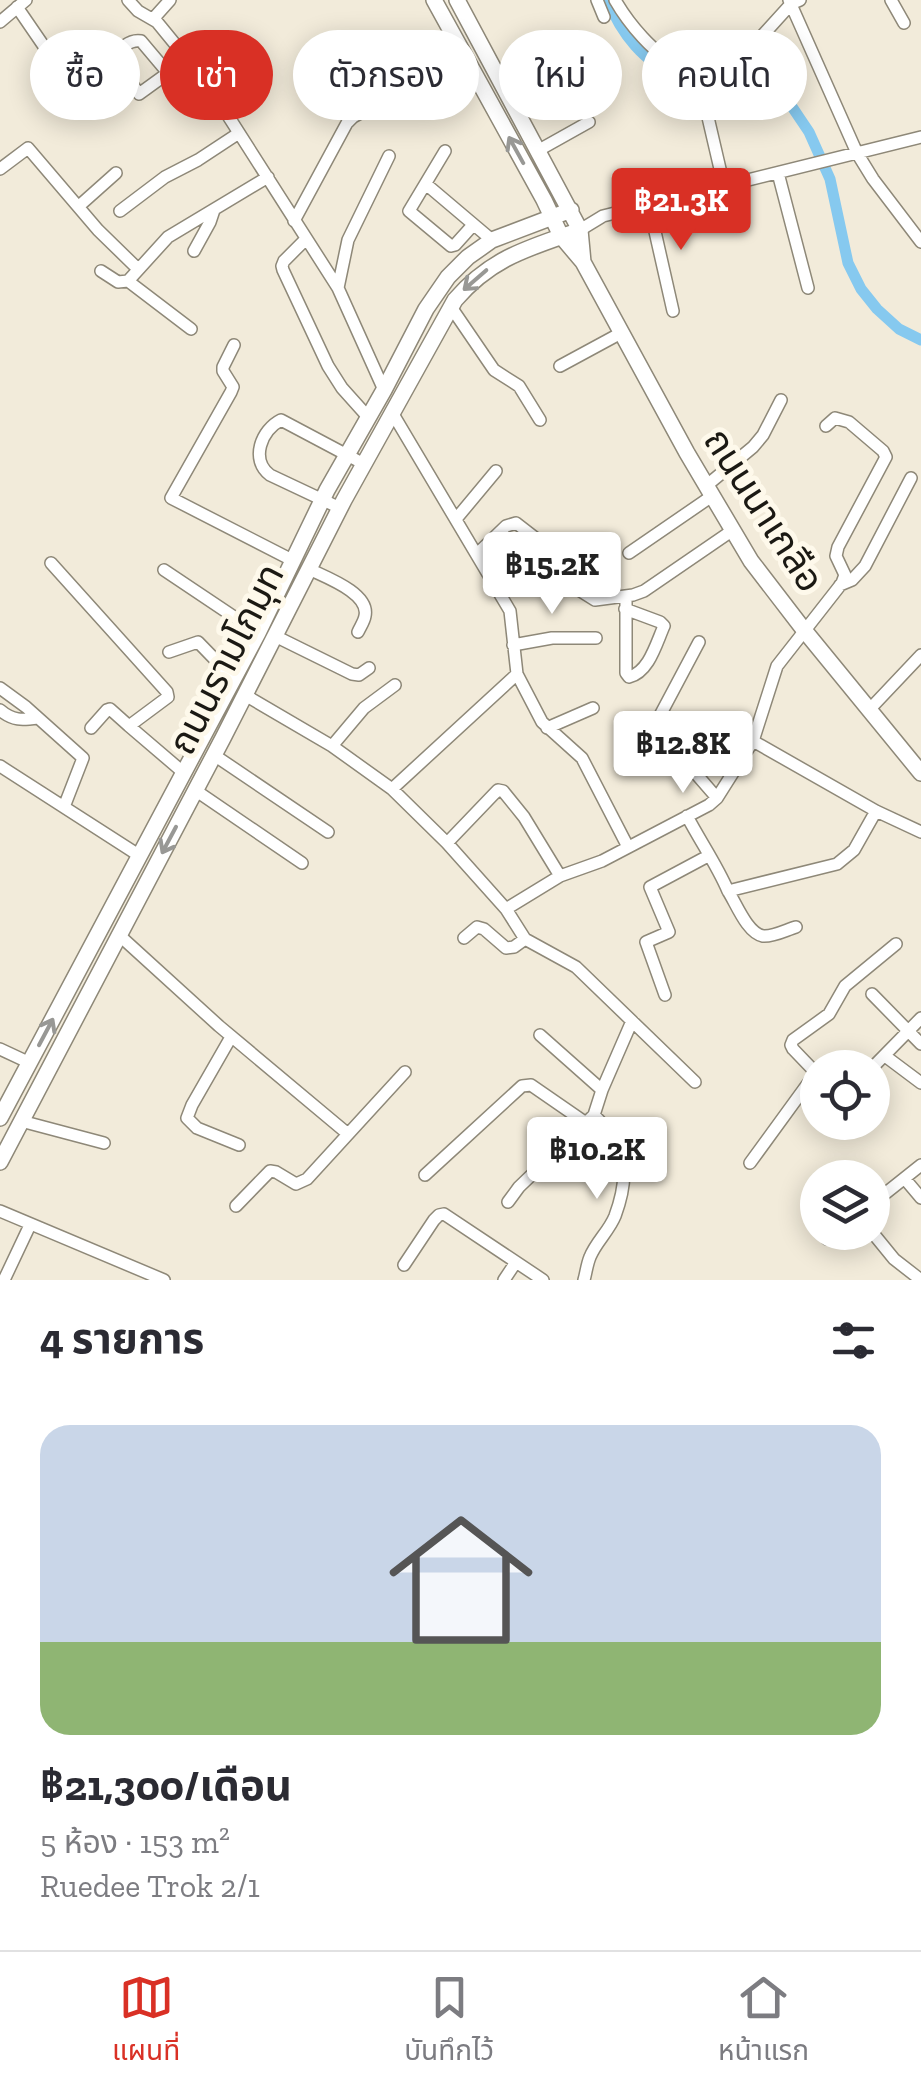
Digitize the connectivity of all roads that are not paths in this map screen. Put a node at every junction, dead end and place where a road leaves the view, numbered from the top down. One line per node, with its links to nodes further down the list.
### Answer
1 (128, 0): 11 (street)
2 (170, 0): 11 (street)
3 (434, 0): 16 (main road, ถนนนาเกลือ)
4 (458, 0): 25 (main road, ถนนนาเกลือ)
5 (597, 0): 10 (street)
6 (615, 0): 8 (street)
7 (891, 0): 13 (street)
8 (794, 1): 27 (street)
9 (22, 4): 12 (street); 14 (street)
10 (604, 17)
11 (153, 19): 15 (street)
12 (0, 22)
13 (904, 23)
14 (38, 30)
15 (163, 30)
16 (450, 30)
17 (168, 73): 17 (street)
18 (479, 83): 40 (main road, ถนนนาเกลือ, one-way to 18)
19 (230, 120): 23 (street)
20 (350, 120): 41 (street)
21 (708, 120): 34 (street)
22 (589, 122): 25 (street)
23 (240, 134): 32 (street); 39 (street)
24 (921, 136): 27 (street)
25 (538, 150): 38 (main road, ถนนนาเกลือ)
26 (445, 151): 33 (street)
27 (857, 153): 31 (street); 47 (street)
28 (389, 156): 53 (street)
29 (0, 170): 36 (street)
30 (116, 173): 36 (street)
31 (778, 173): 34 (street); 54 (street)
32 (268, 178): 37 (street); 41 (street)
33 (426, 185): 42 (street); 42 (street)
34 (724, 186): 35 (street)
35 (649, 205): 43 (street); 56 (street)
36 (79, 206): 50 (street)
37 (214, 210): 48 (street); 50 (street)
38 (571, 210): 40 (main road, ถนนรามโกมุท); 43 (main road, ถนนนาเกลือ)
39 (120, 211)
40 (552, 217): 44 (main road, ถนนนาเกลือ); 46 (main road, ถนนรามโกมุท)
41 (294, 221): 45 (street)
42 (474, 225): 46 (street)
43 (580, 230): 44 (main road, ถนนรามโกมุท); 49 (main road, ถนนนาเกลือ)
44 (561, 236): 49 (main road, ถนนนาเกลือ); 55 (main road, ถนนรามโกมุท, one-way to 55)
45 (306, 239): 53 (street); 64 (street)
46 (492, 240): 61 (main road, ถนนรามโกมุท)
47 (921, 242)
48 (194, 251)
49 (583, 262): 58 (main road, ถนนนาเกลือ)
50 (138, 269): 52 (street)
51 (101, 271): 52 (street)
52 (128, 281): 57 (street)
53 (338, 288): 61 (street)
54 (808, 288)
55 (451, 307): 63 (main road, ถนนรามโกมุท); 65 (street)
56 (674, 312)
57 (190, 329)
58 (622, 332): 60 (street); 71 (main road, ถนนนาเกลือ)
59 (234, 346): 79 (street)
60 (560, 366)
61 (384, 390): 64 (main road, ถนนรามโกมุท)
62 (781, 400): 71 (street)
63 (392, 414): 68 (main road, ถนนรามโกมุท); 74 (street)
64 (368, 417): 67 (main road, ถนนรามโกมุท)
65 (540, 420)
66 (826, 426): 83 (street)
67 (347, 455): 68 (street); 72 (main road, ถนนรามโกมุท); 72 (street)
68 (364, 464): 73 (main road, ถนนรามโกมุท)
69 (496, 471): 74 (street)
70 (912, 478): 83 (street)
71 (709, 491): 75 (main road, ถนนนาเกลือ); 78 (street)
72 (322, 500): 73 (street); 79 (main road, ถนนรามโกมุท)
73 (340, 508): 82 (main road, ถนนรามโกมุท)
74 (456, 518): 76 (street)
75 (733, 530): 85 (street); 86 (main road, ถนนนาเกลือ)
76 (478, 554): 77 (street); 92 (street)
77 (556, 554)
78 (629, 554)
79 (292, 560): 88 (main road, ถนนรามโกมุท)
80 (51, 563): 105 (street)
81 (164, 570): 88 (street)
82 (309, 570): 87 (street); 89 (main road, ถนนรามโกมุท)
83 (840, 585): 86 (street)
84 (579, 590): 85 (street)
85 (626, 603): 85 (street)
86 (804, 630): 103 (main road, ถนนนาเกลือ); 108 (street)
87 (358, 632)
88 (258, 633): 97 (main road, ถนนรามโกมุท)
89 (275, 636): 95 (street); 100 (main road, ถนนรามโกมุท)
90 (596, 638): 92 (street)
91 (698, 642): 116 (street)
92 (513, 645): 96 (street)
93 (170, 652): 97 (street)
94 (921, 655): 103 (street)
95 (369, 668)
96 (517, 674): 107 (street); 114 (street)
97 (233, 678): 112 (main road, ถนนรามโกมุท)
98 (395, 684): 109 (street)
99 (0, 688): 104 (street)
100 (245, 695): 109 (street); 110 (main road, ถนนรามโกมุท)
101 (593, 708): 107 (street)
102 (0, 710): 104 (street)
103 (869, 710): 113 (main road, ถนนนาเกลือ)
104 (38, 718): 117 (street)
105 (129, 726): 106 (street); 112 (street)
106 (91, 728)
107 (547, 728): 123 (street)
108 (753, 741): 116 (street); 118 (street)
109 (332, 746): 114 (street)
110 (214, 755): 115 (main road, ถนนรามโกมุท); 120 (street)
111 (0, 766): 117 (street)
112 (184, 773): 124 (main road, ถนนรามโกมุท)
113 (921, 773)
114 (392, 789): 122 (street)
115 (196, 790): 126 (street); 131 (main road, ถนนรามโกมุท, one-way to 131)
116 (718, 798): 119 (street)
117 (64, 808): 124 (street)
118 (876, 812): 121 (street); 128 (street)
119 (688, 816): 123 (street); 125 (street)
120 (328, 832)
121 (921, 832)
122 (446, 842): 127 (street); 129 (street)
123 (628, 847): 127 (street)
124 (140, 856): 147 (main road, ถนนรามโกมุท, one-way to 124)
125 (708, 856): 128 (street); 135 (street)
126 (302, 863)
127 (560, 876): 129 (street)
128 (728, 890): 130 (street)
129 (506, 909): 133 (street)
130 (796, 927)
131 (119, 936): 141 (street); 155 (main road, ถนนรามโกมุท)
132 (464, 938): 133 (street)
133 (525, 939): 138 (street)
134 (896, 944): 145 (street)
135 (665, 994)
136 (872, 994): 139 (street)
137 (921, 1018): 139 (street)
138 (632, 1021): 149 (street); 151 (street)
139 (908, 1032): 142 (street); 144 (street)
140 (540, 1036): 151 (street)
141 (232, 1037): 156 (street); 159 (street)
142 (921, 1044)
143 (0, 1049): 147 (street)
144 (890, 1051)
145 (800, 1055)
146 (890, 1060): 150 (street)
147 (30, 1062): 153 (main road, ถนนรามโกมุท)
148 (405, 1072): 156 (street)
149 (694, 1082)
150 (921, 1083)
151 (602, 1090): 154 (street)
152 (800, 1093): 161 (street)
153 (0, 1118)
154 (590, 1119): 163 (street); 167 (street); 178 (street)
155 (21, 1122): 157 (main road, ถนนรามโกมุท); 158 (street)
156 (348, 1134): 168 (street)
157 (6, 1135): 160 (main road, ถนนรามโกมุท)
158 (104, 1143)
159 (239, 1145)
160 (0, 1162)
161 (750, 1163)
162 (921, 1165): 164 (street)
163 (425, 1175)
164 (904, 1179): 165 (street); 166 (street)
165 (890, 1190)
166 (921, 1198)
167 (508, 1202)
168 (236, 1206)
169 (0, 1211): 170 (street)
170 (30, 1224): 174 (street); 175 (street)
171 (887, 1250): 179 (street)
172 (516, 1262): 173 (street); 176 (street); 177 (street)
173 (404, 1265)
174 (4, 1280)
175 (164, 1280)
176 (504, 1280)
177 (543, 1280)
178 (584, 1280)
179 (921, 1280)

